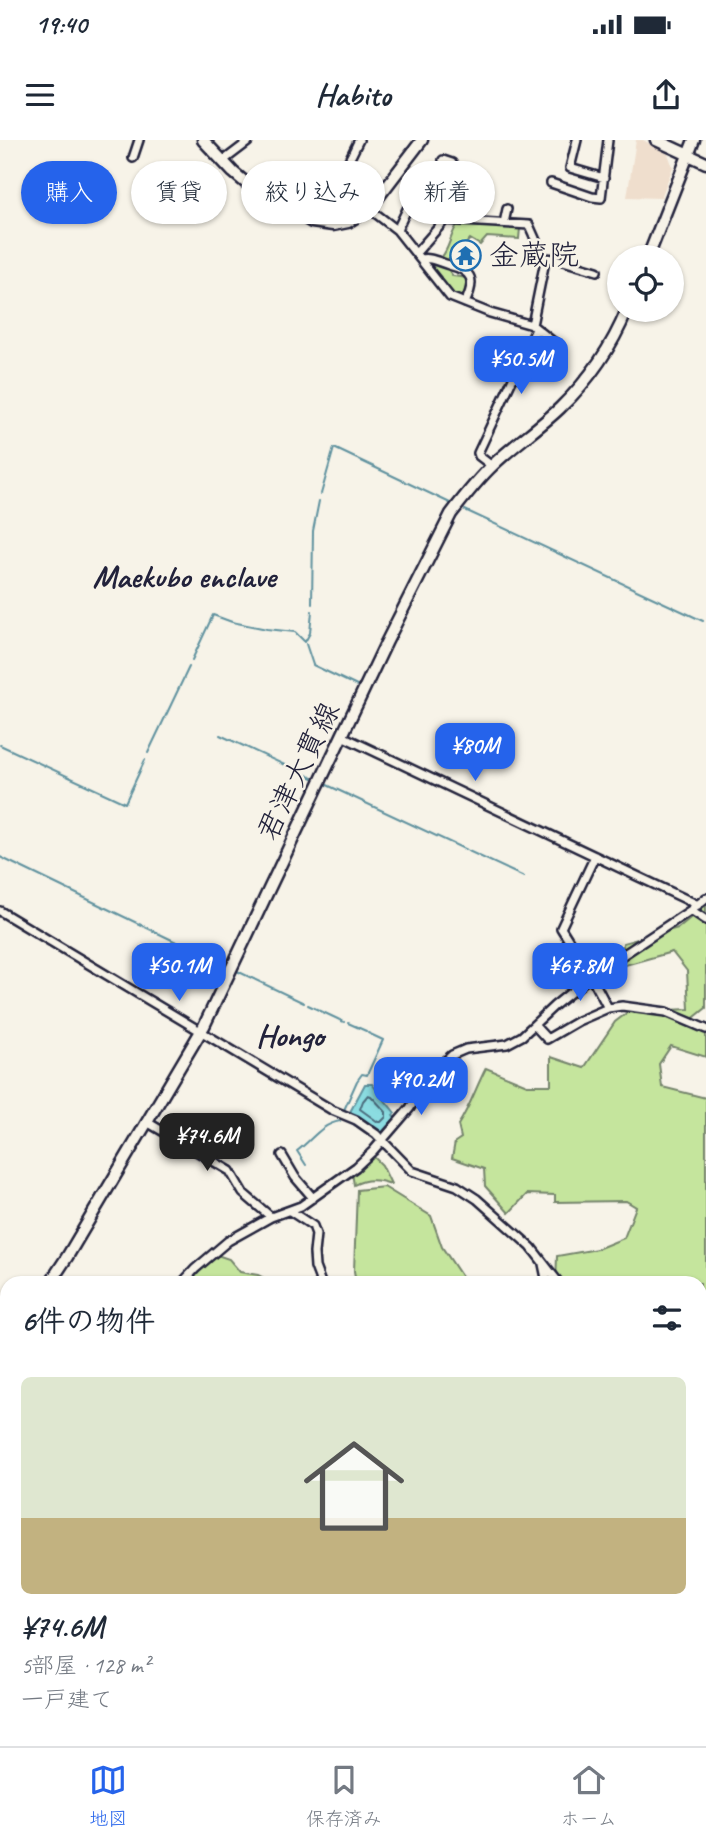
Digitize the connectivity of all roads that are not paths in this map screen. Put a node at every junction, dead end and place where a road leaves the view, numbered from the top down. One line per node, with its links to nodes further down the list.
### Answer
1 (139, 140): 11 (street)
2 (203, 140): 13 (main road)
3 (359, 140): 14 (street)
4 (422, 140): 21 (main road)
5 (577, 140): 18 (street)
6 (608, 140): 18 (street)
7 (656, 140): 10 (main road)
8 (694, 140): 10 (main road)
9 (247, 142): 13 (street)
10 (688, 155): 16 (main road); 31 (main road)
11 (133, 158)
12 (443, 160): 15 (street)
13 (223, 161)
14 (348, 161)
15 (446, 161)
16 (706, 163)
17 (227, 166): 19 (main road)
18 (604, 178): 20 (street)
19 (241, 180)
20 (551, 183)
21 (385, 188)
22 (507, 209): 25 (street)
23 (385, 220): 30 (street)
24 (495, 222): 25 (street)
25 (505, 223): 33 (street)
26 (319, 224): 27 (main road)
27 (341, 224)
28 (400, 224): 30 (street)
29 (442, 224): 32 (street)
30 (397, 230): 32 (street)
31 (653, 245)
32 (418, 256): 35 (street); 35 (street)
33 (545, 258): 34 (street); 37 (street)
34 (597, 271)
35 (465, 303): 37 (street)
36 (622, 322): 39 (main road, 君津大貫線)
37 (534, 327): 38 (street); 39 (street)
38 (556, 344)
39 (492, 466): 40 (main road, 君津大貫線)
40 (342, 736): 41 (street); 51 (main road, 君津大貫線)
41 (595, 856): 43 (street); 47 (street)
42 (706, 898): 43 (street)
43 (698, 905): 45 (street)
44 (0, 911): 51 (street)
45 (691, 911): 46 (street); 47 (street)
46 (706, 920)
47 (591, 976): 48 (street); 49 (street)
48 (608, 1008): 49 (street); 50 (street)
49 (534, 1025): 53 (street)
50 (706, 1029)
51 (201, 1032): 52 (main road, 君津大貫線); 53 (street)
52 (147, 1122): 57 (street); 59 (main road, 君津大貫線)
53 (382, 1140): 55 (street); 58 (street)
54 (282, 1155): 55 (street)
55 (313, 1198): 56 (street)
56 (290, 1211): 57 (street); 61 (street)
57 (271, 1217): 60 (street)
58 (543, 1263): 62 (street); 63 (street)
59 (55, 1276)
60 (188, 1276)
61 (318, 1276)
62 (546, 1276)
63 (553, 1276)

